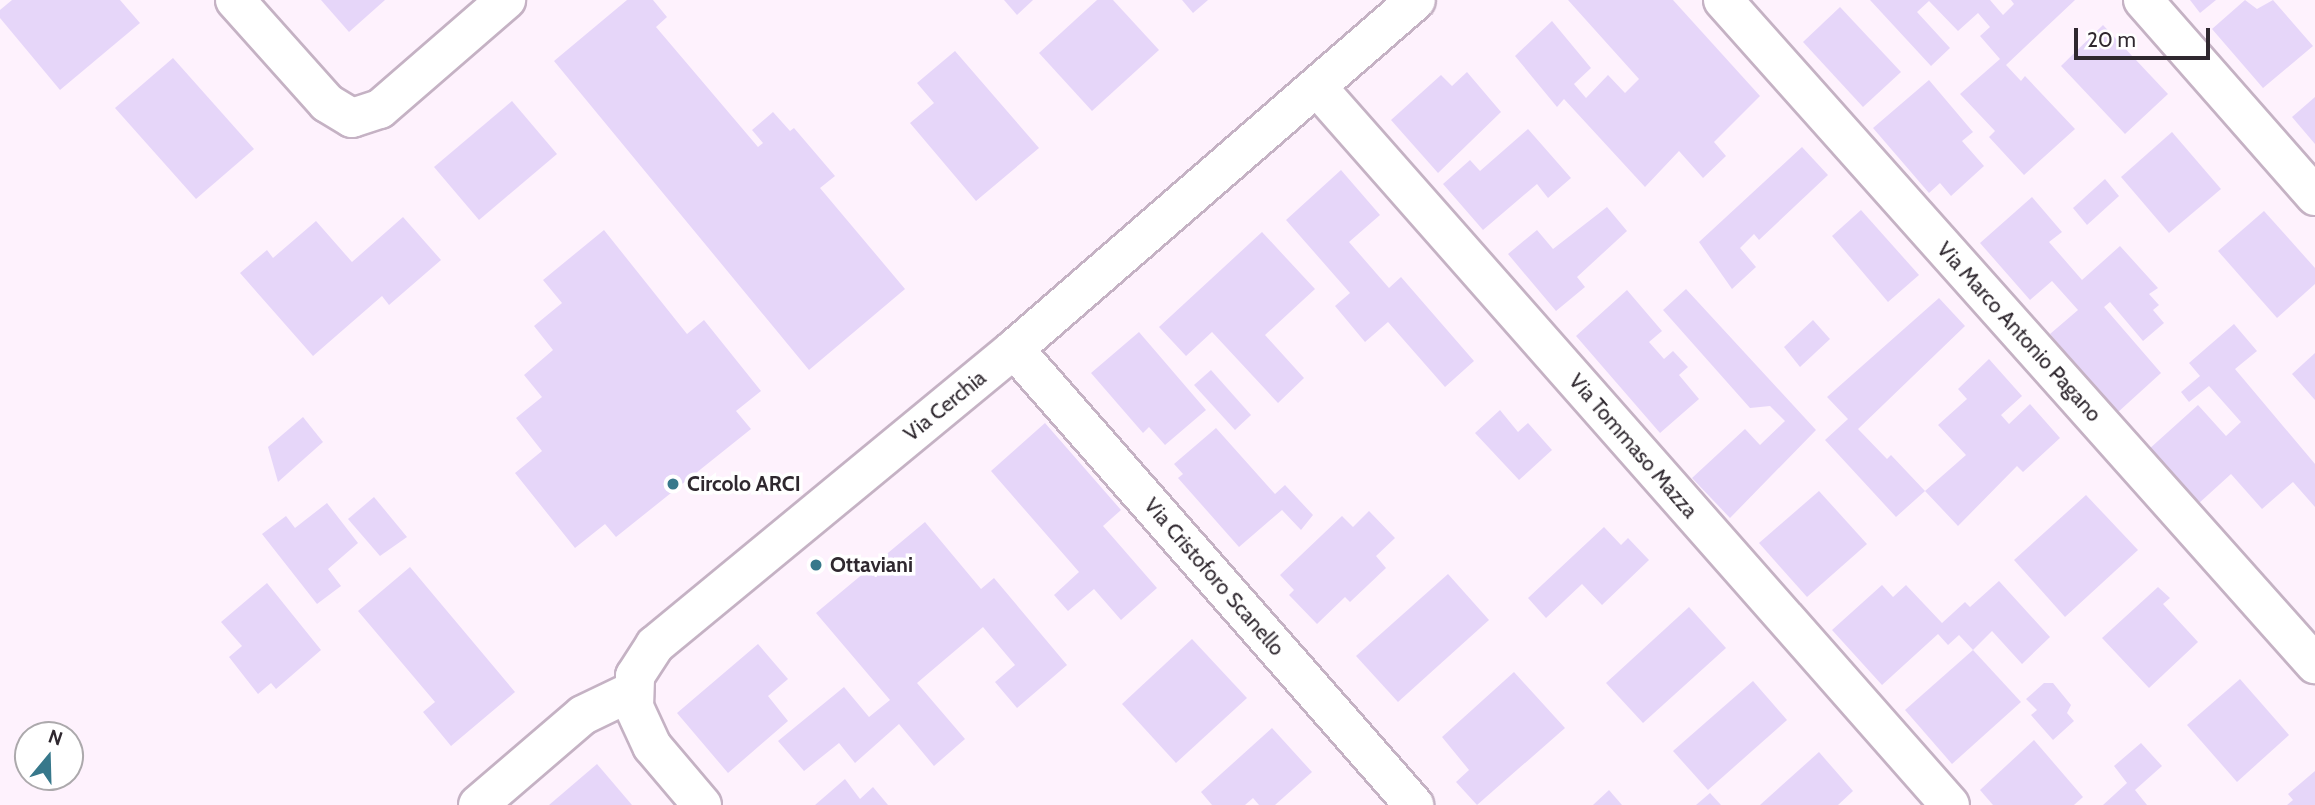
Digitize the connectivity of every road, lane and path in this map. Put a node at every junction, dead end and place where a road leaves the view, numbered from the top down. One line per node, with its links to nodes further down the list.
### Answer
1 (235, 0): 2 (street)
2 (506, 0)
3 (1416, 0): 6 (street, Via Cerchia)
4 (1723, 0): 9 (street, Via Marco Antonio Pagano)
5 (2143, 0): 7 (street)
6 (1317, 87): 8 (street, Via Cerchia); 14 (street, Via Tommaso Mazza)
7 (2315, 196)
8 (1014, 349): 10 (street, Via Cerchia); 13 (street, Via Cristoforo Scanello)
9 (2315, 664)
10 (633, 691): 11 (street); 12 (street)
11 (478, 805)
12 (702, 805)
13 (1414, 805)
14 (1950, 805)

